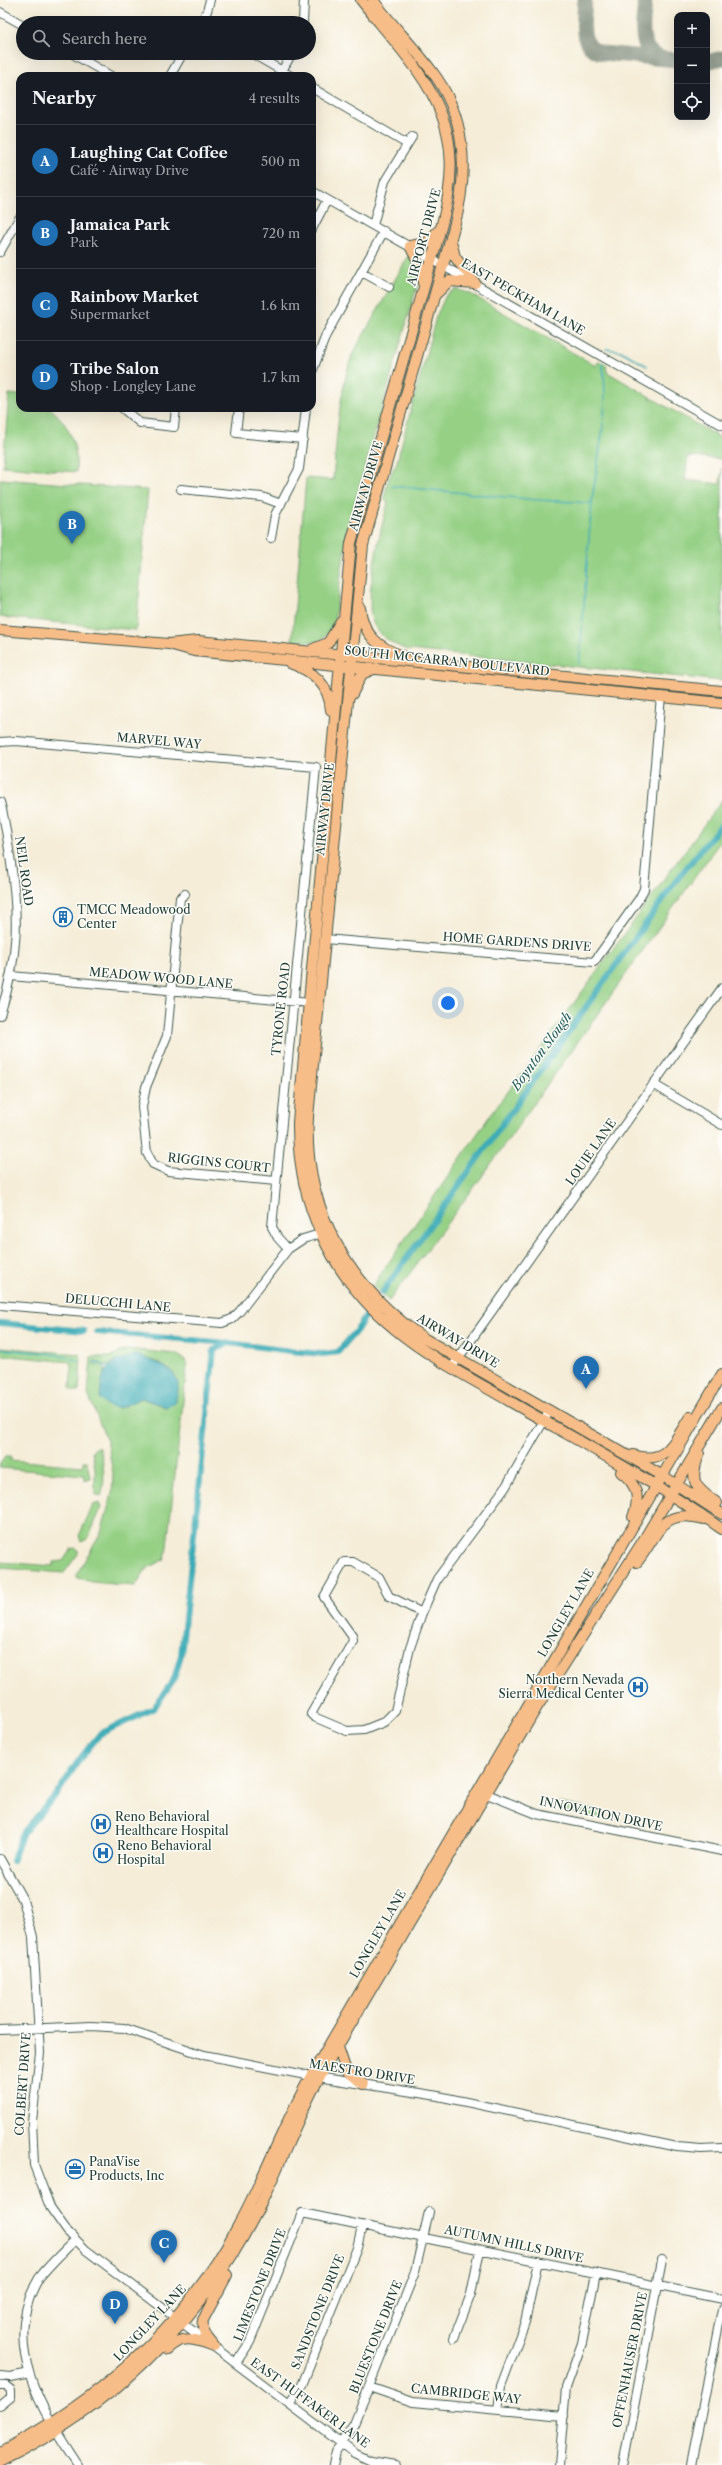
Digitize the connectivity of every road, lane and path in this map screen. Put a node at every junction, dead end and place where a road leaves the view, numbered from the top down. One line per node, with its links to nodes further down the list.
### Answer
1 (210, 0): 6 (street)
2 (304, 0): 7 (street)
3 (361, 0): 23 (main road, AIRPORT DRIVE)
4 (373, 0): 26 (main road, AIRWAY DRIVE)
5 (0, 12): 8 (street)
6 (205, 16)
7 (303, 16)
8 (16, 22)
9 (81, 60): 14 (street)
10 (179, 60): 15 (street)
11 (263, 60): 13 (street)
12 (288, 60): 13 (street)
13 (282, 71)
14 (99, 72)
15 (172, 72)
16 (316, 90): 18 (street)
17 (412, 137): 18 (street)
18 (407, 144): 24 (street)
19 (316, 193): 20 (street, EAST PECKHAM LANE)
20 (328, 200): 21 (street); 24 (street, EAST PECKHAM LANE)
21 (316, 222)
22 (16, 223): 28 (street)
23 (442, 224): 27 (main road); 29 (main road, AIRPORT DRIVE)
24 (373, 225): 25 (street, EAST PECKHAM LANE)
25 (384, 231): 27 (street, EAST PECKHAM LANE); 31 (street)
26 (451, 237): 30 (main road, AIRWAY DRIVE); 32 (main road)
27 (410, 246): 29 (street, EAST PECKHAM LANE); 34 (main road)
28 (0, 252)
29 (432, 259): 30 (street, EAST PECKHAM LANE); 34 (main road, AIRPORT DRIVE)
30 (443, 265): 32 (street, EAST PECKHAM LANE); 35 (main road, AIRWAY DRIVE)
31 (362, 272): 33 (street); 36 (street)
32 (476, 283): 35 (main road); 41 (street, EAST PECKHAM LANE)
33 (389, 287)
34 (421, 298): 47 (main road, AIRWAY DRIVE)
35 (433, 299): 46 (main road, AIRWAY DRIVE)
36 (316, 361)
37 (127, 412): 38 (street)
38 (176, 412)
39 (239, 412): 42 (street)
40 (306, 412): 42 (street)
41 (722, 425)
42 (303, 439): 44 (street)
43 (181, 489): 44 (street)
44 (281, 504): 45 (street)
45 (271, 538)
46 (359, 581): 53 (main road, AIRWAY DRIVE); 54 (main road)
47 (344, 613): 50 (main road); 52 (main road, AIRWAY DRIVE)
48 (0, 630): 49 (main road, SOUTH MCCARRAN BOULEVARD)
49 (169, 644): 50 (main road, SOUTH MCCARRAN BOULEVARD); 51 (main road, SOUTH MCCARRAN BOULEVARD)
50 (305, 650): 52 (main road, SOUTH MCCARRAN BOULEVARD)
51 (274, 658): 52 (main road, SOUTH MCCARRAN BOULEVARD); 61 (main road)
52 (339, 659): 53 (main road, SOUTH MCCARRAN BOULEVARD); 61 (main road, AIRWAY DRIVE)
53 (351, 660): 54 (main road, SOUTH MCCARRAN BOULEVARD); 55 (main road, SOUTH MCCARRAN BOULEVARD); 60 (main road, AIRWAY DRIVE)
54 (420, 661): 56 (main road, SOUTH MCCARRAN BOULEVARD)
55 (377, 668): 57 (main road, SOUTH MCCARRAN BOULEVARD); 60 (main road)
56 (722, 691)
57 (661, 696): 58 (main road); 59 (main road, SOUTH MCCARRAN BOULEVARD); 66 (street, HOME GARDENS DRIVE)
58 (722, 696)
59 (722, 703)
60 (347, 707): 66 (main road, AIRWAY DRIVE)
61 (332, 734): 71 (main road, AIRWAY DRIVE)
62 (0, 742): 63 (street, MARVEL WAY)
63 (316, 767): 70 (street, TYRONE ROAD)
64 (0, 802): 67 (street, NEIL ROAD)
65 (184, 894): 69 (street, RIGGINS COURT)
66 (325, 939): 71 (main road); 73 (main road, AIRWAY DRIVE)
67 (11, 976): 69 (street, MEADOW WOOD LANE); 72 (street, NEIL ROAD)
68 (722, 988): 74 (street, LOUIE LANE)
69 (172, 991): 70 (street, MEADOW WOOD LANE); 76 (street, RIGGINS COURT)
70 (294, 1002): 71 (street, MEADOW WOOD LANE); 76 (street, TYRONE ROAD)
71 (310, 1004): 73 (main road); 77 (main road, AIRWAY DRIVE)
72 (0, 1015)
73 (313, 1070): 79 (main road, AIRWAY DRIVE)
74 (653, 1084): 75 (street); 81 (street, LOUIE LANE)
75 (722, 1125)
76 (276, 1181): 78 (street, TYRONE ROAD)
77 (320, 1234): 78 (street); 79 (main road); 82 (main road, AIRWAY DRIVE)
78 (288, 1249): 80 (street, DELUCCHI LANE)
79 (357, 1277): 81 (main road, AIRWAY DRIVE)
80 (0, 1305)
81 (458, 1357): 82 (street, LOUIE LANE); 85 (main road, AIRWAY DRIVE)
82 (452, 1366): 86 (main road, AIRWAY DRIVE)
83 (720, 1378): 89 (main road); 90 (main road, LONGLEY LANE)
84 (722, 1408): 87 (main road, LONGLEY LANE)
85 (550, 1410): 86 (street); 89 (main road, AIRWAY DRIVE)
86 (544, 1421): 88 (main road, AIRWAY DRIVE); 97 (street)
87 (708, 1432): 90 (main road, LONGLEY LANE); 92 (main road)
88 (568, 1435): 91 (main road, AIRWAY DRIVE); 95 (main road)
89 (608, 1445): 90 (main road, AIRWAY DRIVE)
90 (670, 1480): 91 (main road, LONGLEY LANE); 91 (main road, LONGLEY LANE); 93 (main road, AIRWAY DRIVE)
91 (663, 1491): 94 (main road, AIRWAY DRIVE); 95 (main road, LONGLEY LANE); 96 (main road, LONGLEY LANE)
92 (722, 1506)
93 (722, 1514)
94 (718, 1526): 96 (main road)
95 (622, 1545): 98 (main road, LONGLEY LANE)
96 (618, 1582): 98 (main road, LONGLEY LANE)
97 (422, 1613): 97 (street)
98 (482, 1792): 99 (street, INNOVATION DRIVE); 103 (main road, LONGLEY LANE); 104 (main road, LONGLEY LANE)
99 (722, 1851)
100 (0, 1859): 101 (street, COLBERT DRIVE)
101 (39, 2027): 102 (street, MAESTRO DRIVE); 104 (street, MAESTRO DRIVE); 112 (street, COLBERT DRIVE)
102 (0, 2030)
103 (338, 2047): 104 (main road, LONGLEY LANE); 105 (main road)
104 (315, 2077): 105 (street, MAESTRO DRIVE); 110 (main road, LONGLEY LANE); 120 (main road, LONGLEY LANE)
105 (363, 2084): 106 (street, MAESTRO DRIVE)
106 (722, 2148)
107 (429, 2212): 111 (street, BLUESTONE DRIVE)
108 (302, 2213): 109 (street, AUTUMN HILLS DRIVE); 123 (street, LIMESTONE DRIVE)
109 (362, 2226): 111 (street, AUTUMN HILLS DRIVE); 129 (street, SANDSTONE DRIVE)
110 (243, 2237): 120 (main road, LONGLEY LANE); 122 (main road)
111 (424, 2238): 113 (street, AUTUMN HILLS DRIVE); 128 (street, BLUESTONE DRIVE)
112 (75, 2240): 120 (street, COLBERT DRIVE); 124 (street)
113 (480, 2250): 115 (street, AUTUMN HILLS DRIVE); 121 (street)
114 (662, 2260): 117 (street, OFFENHAUSER DRIVE)
115 (538, 2261): 116 (street, AUTUMN HILLS DRIVE); 131 (street)
116 (596, 2273): 117 (street, AUTUMN HILLS DRIVE); 132 (street)
117 (658, 2286): 118 (street, AUTUMN HILLS DRIVE); 141 (street, OFFENHAUSER DRIVE)
118 (722, 2299)
119 (722, 2309): 142 (street)
120 (179, 2320): 122 (street, COLBERT DRIVE); 126 (main road, LONGLEY LANE); 133 (main road, LONGLEY LANE)
121 (454, 2338)
122 (214, 2346): 123 (street, COLBERT DRIVE); 126 (main road)
123 (236, 2364): 129 (street, EAST HUFFAKER LANE)
124 (25, 2374): 125 (street); 133 (street)
125 (0, 2376)
126 (130, 2378): 133 (main road, LONGLEY LANE)
127 (0, 2386): 130 (street)
128 (369, 2386): 131 (street, CAMBRIDGE WAY); 134 (street, BLUESTONE DRIVE)
129 (289, 2404): 134 (street, EAST HUFFAKER LANE)
130 (0, 2406)
131 (498, 2410): 132 (street, CAMBRIDGE WAY)
132 (564, 2416): 140 (street)
133 (55, 2428): 135 (main road, LONGLEY LANE); 136 (main road, LONGLEY LANE); 137 (street)
134 (341, 2443): 138 (street, BLUESTONE DRIVE); 139 (street, EAST HUFFAKER LANE)
135 (0, 2452)
136 (0, 2462)
137 (78, 2465)
138 (333, 2465)
139 (395, 2465)
140 (559, 2465)
141 (622, 2465)
142 (691, 2465)

